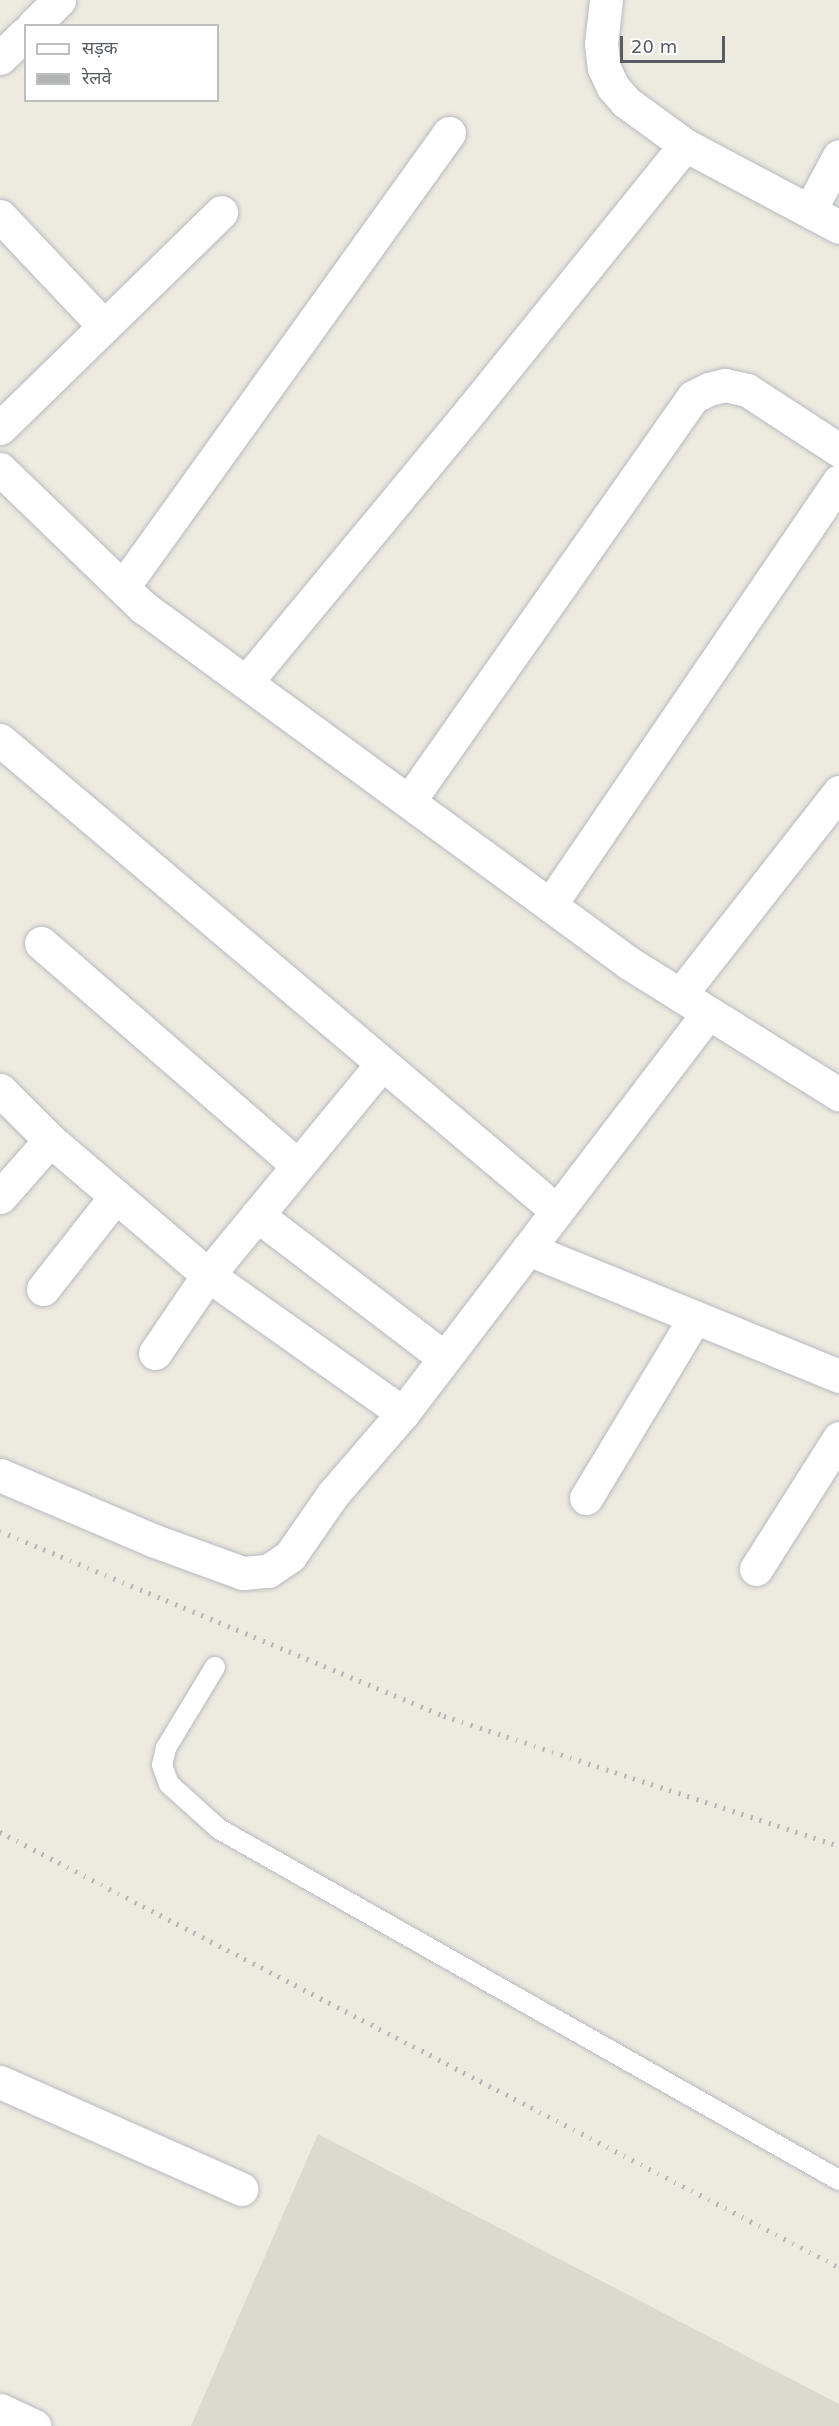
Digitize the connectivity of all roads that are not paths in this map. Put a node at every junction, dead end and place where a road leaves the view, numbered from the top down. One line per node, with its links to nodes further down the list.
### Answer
1 (606, 0): 5 (street)
2 (24, 35): 3 (street)
3 (0, 58)
4 (448, 133): 16 (street)
5 (685, 145): 7 (street); 17 (street)
6 (839, 156): 7 (street)
7 (810, 210): 10 (street)
8 (221, 212): 11 (street)
9 (0, 216): 11 (street)
10 (839, 227)
11 (104, 326): 12 (street)
12 (0, 428)
13 (839, 450): 20 (street)
14 (0, 469): 16 (street)
15 (839, 481): 21 (street)
16 (123, 587): 17 (street)
17 (247, 681): 20 (street)
18 (0, 740): 25 (street)
19 (839, 792): 23 (street)
20 (409, 801): 21 (street)
21 (550, 905): 23 (street)
22 (41, 943): 29 (street)
23 (680, 995): 24 (street)
24 (708, 1013): 27 (street); 32 (street)
25 (382, 1064): 29 (street); 32 (street)
26 (0, 1090): 28 (street)
27 (839, 1094)
28 (50, 1140): 30 (street); 31 (street)
29 (298, 1166): 33 (street)
30 (116, 1196): 35 (street); 36 (street)
31 (0, 1197)
32 (557, 1211): 34 (street)
33 (257, 1215): 35 (street); 39 (street)
34 (528, 1249): 37 (street); 39 (street)
35 (208, 1275): 38 (street); 41 (street)
36 (43, 1289)
37 (695, 1317): 40 (street); 44 (street)
38 (155, 1353)
39 (446, 1358): 41 (street)
40 (839, 1376)
41 (403, 1413): 43 (street)
42 (839, 1438): 45 (street)
43 (0, 1475)
44 (586, 1498)
45 (756, 1569)
46 (214, 1667): 48 (lane)
47 (0, 2082): 49 (street)
48 (839, 2180)
49 (241, 2189)
50 (0, 2410): 51 (street)
51 (35, 2426)

